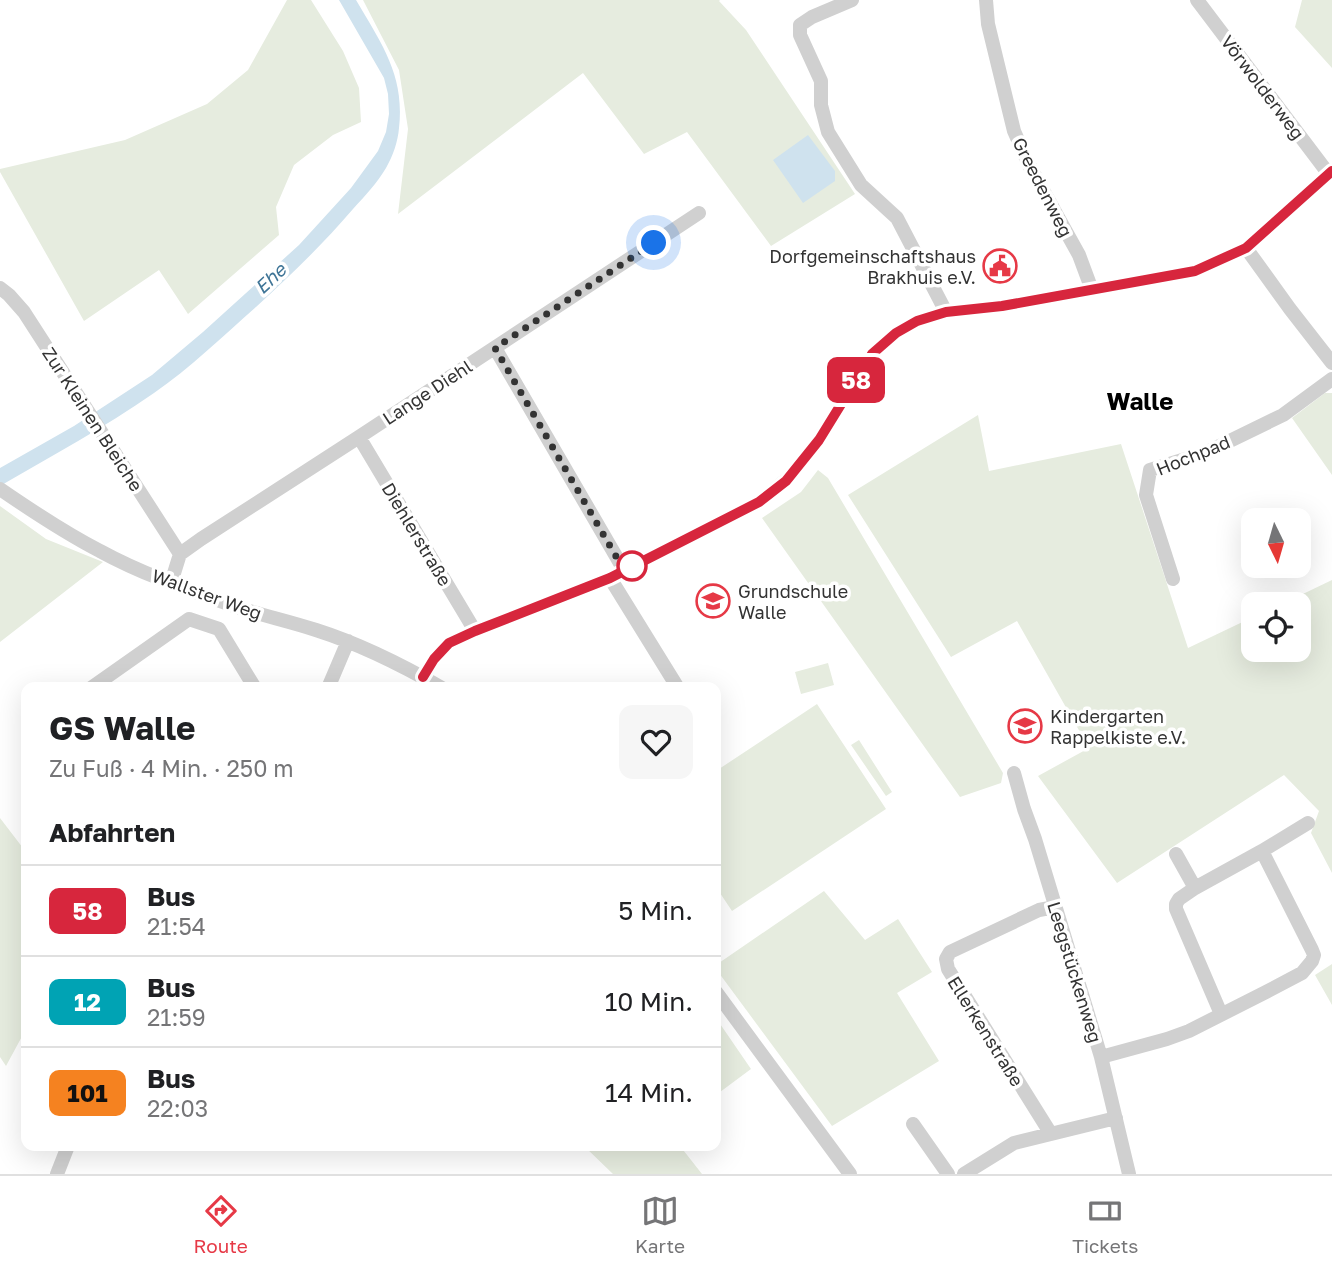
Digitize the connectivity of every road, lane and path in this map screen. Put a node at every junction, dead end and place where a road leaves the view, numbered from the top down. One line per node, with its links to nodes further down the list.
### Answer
1 (852, 0): 9 (street)
2 (986, 0): 8 (street, Greedenweg)
3 (1197, 1): 4 (street, Vörwolderweg)
4 (1330, 172): 6 (street)
5 (699, 213): 10 (street, Lange Diehl)
6 (1246, 248): 8 (street); 11 (street)
7 (0, 288): 15 (street, Zur Kleinen Bleiche)
8 (1092, 290): 9 (street)
9 (946, 312): 16 (street)
10 (495, 348): 13 (street, Lange Diehl); 16 (street)
11 (1332, 363)
12 (1332, 379): 18 (street, Hochpad)
13 (359, 437): 15 (street, Lange Diehl); 20 (street, Diehlerstraße)
14 (0, 489): 19 (street, Wallster Weg)
15 (180, 554): 19 (street)
16 (624, 570): 17 (street)
17 (610, 578): 20 (street); 27 (street)
18 (1173, 579)
19 (172, 583): 21 (street, Wallster Weg)
20 (475, 631): 22 (street)
21 (348, 641): 22 (street, Wallster Weg); 25 (street)
22 (423, 677): 26 (street, Wallster Weg)
23 (100, 682): 24 (street)
24 (251, 682)
25 (331, 682)
26 (432, 682)
27 (674, 682)
28 (1014, 773): 33 (street, Leegstückenweg)
29 (1308, 823): 30 (street)
30 (1262, 851): 32 (street); 35 (street)
31 (1177, 854): 32 (street)
32 (1195, 888): 35 (street)
33 (1055, 907): 36 (street, Leegstückenweg); 39 (street, Ellerkenstraße)
34 (721, 999): 42 (street)
35 (1222, 1014): 36 (street)
36 (1101, 1057): 37 (street, Leegstückenweg)
37 (1116, 1118): 39 (street); 45 (street, Leegstückenweg)
38 (913, 1124): 43 (street)
39 (1051, 1134): 44 (street)
40 (66, 1151): 41 (street)
41 (57, 1174)
42 (850, 1174)
43 (947, 1174)
44 (964, 1174)
45 (1129, 1174)

